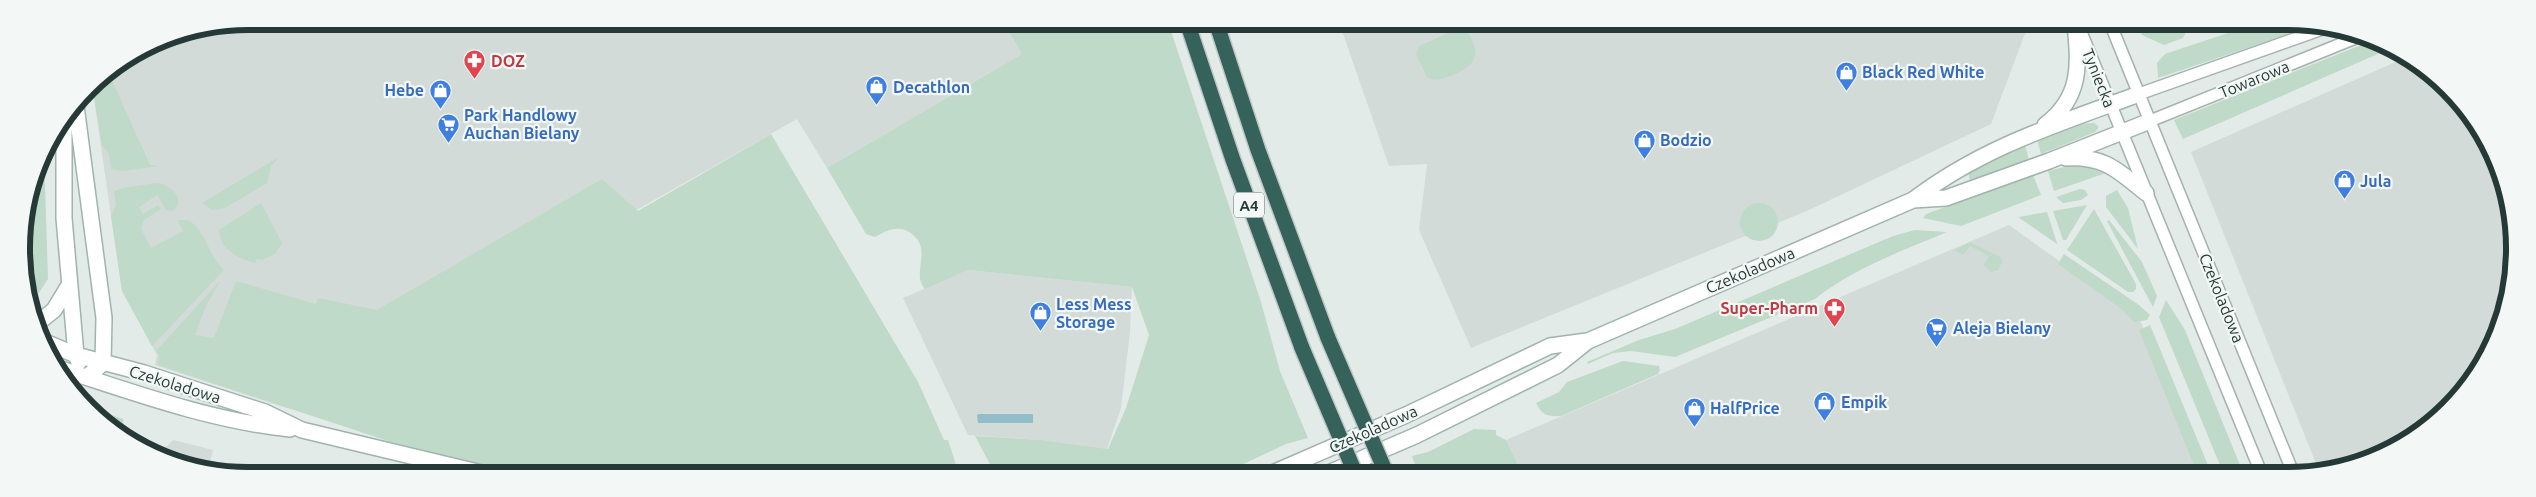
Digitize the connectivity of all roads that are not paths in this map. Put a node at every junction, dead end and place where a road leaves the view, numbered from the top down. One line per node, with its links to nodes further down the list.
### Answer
1 (1190, 30): 30 (highway, A4, bridge)
2 (1219, 30): 31 (highway, A4, bridge)
3 (2076, 30): 12 (street)
4 (2079, 30): 9 (street, Tyniecka)
5 (2113, 30): 8 (street, Tyniecka)
6 (2314, 32): 8 (street, Towarowa)
7 (2351, 40): 11 (street, Towarowa)
8 (2139, 94): 9 (street, Czekoladowa); 11 (street, Czekoladowa)
9 (2110, 104): 12 (street, Czekoladowa); 14 (street, Tyniecka)
10 (77, 113): 23 (street)
11 (2150, 122): 14 (street, Czekoladowa); 33 (street, Czekoladowa)
12 (2037, 130): 17 (street, Czekoladowa)
13 (64, 132): 18 (street)
14 (2122, 132): 15 (street, Czekoladowa); 16 (street, Czekoladowa)
15 (2049, 161): 16 (street); 17 (street, Czekoladowa)
16 (2146, 193): 32 (street, Czekoladowa)
17 (1913, 200): 20 (street, Czekoladowa)
18 (68, 287): 19 (street); 22 (street)
19 (42, 319)
20 (1588, 341): 28 (street, Czekoladowa); 29 (street, Czekoladowa)
21 (53, 345): 22 (street, Czekoladowa)
22 (76, 355): 23 (street, Czekoladowa); 25 (street)
23 (103, 362): 25 (street); 26 (street, Czekoladowa)
24 (68, 371): 25 (street, Czekoladowa)
25 (87, 378): 26 (street, Czekoladowa)
26 (302, 430): 27 (street, Czekoladowa)
27 (457, 467)
28 (1284, 467)
29 (1342, 467)
30 (1353, 467)
31 (1384, 467)
32 (2259, 467)
33 (2291, 467)

